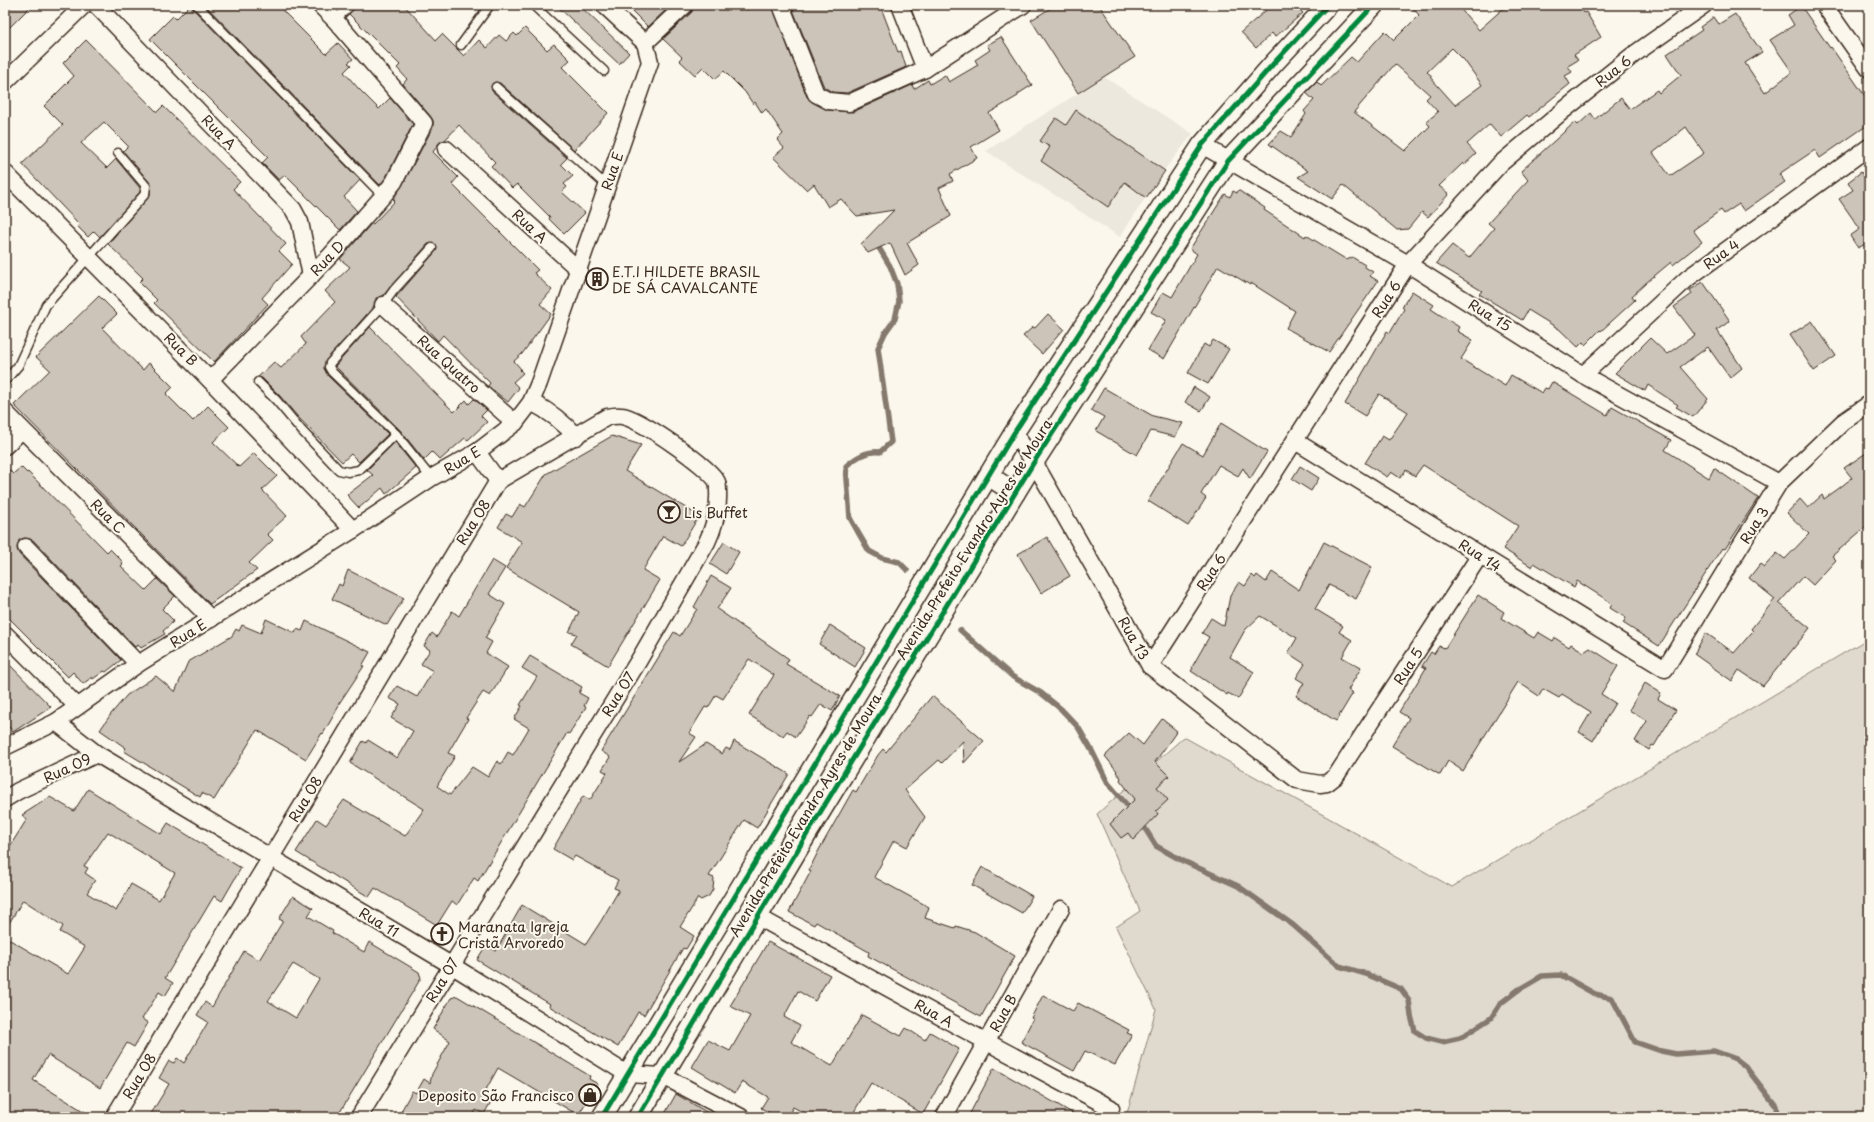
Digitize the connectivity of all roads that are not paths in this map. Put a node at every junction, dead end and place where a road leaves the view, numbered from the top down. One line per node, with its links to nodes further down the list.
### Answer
1 (84, 5): 23 (street)
2 (96, 5): 37 (street, Rua A)
3 (197, 5): 32 (lane)
4 (320, 5): 17 (street)
5 (351, 5): 17 (lane)
6 (490, 5): 18 (lane)
7 (533, 5): 22 (lane)
8 (604, 5): 19 (street)
9 (684, 5): 19 (street)
10 (781, 5): 20 (street)
11 (900, 5): 20 (street)
12 (1023, 5): 20 (street)
13 (1328, 5): 25 (street, Avenida Prefeito Evandro Ayres de Moura)
14 (1374, 5): 29 (street, Avenida Prefeito Evandro Ayres de Moura)
15 (1704, 5): 35 (street, Rua 6)
16 (1824, 5): 21 (street)
17 (335, 20): 32 (street, Rua D)
18 (461, 45)
19 (647, 50): 31 (street, Rua E)
20 (925, 69)
21 (1869, 69)
22 (604, 71)
23 (5, 82)
24 (496, 87): 31 (lane)
25 (1202, 145): 29 (street, Rua 15); 48 (street, Avenida Prefeito Evandro Ayres de Moura)
26 (1869, 147): 39 (street, Rua 4)
27 (446, 149): 36 (street, Rua A)
28 (118, 153): 34 (lane)
29 (1228, 161): 35 (street, Rua 15); 54 (street, Avenida Prefeito Evandro Ayres de Moura)
30 (5, 173): 34 (street, Rua B)
31 (607, 186): 36 (street, Rua E)
32 (383, 196): 37 (street, Rua D)
33 (432, 248): 38 (lane)
34 (88, 256): 40 (street, Rua B); 41 (lane)
35 (1408, 264): 39 (street, Rua 15); 51 (street, Rua 6)
36 (579, 270): 43 (street, Rua E)
37 (311, 276): 40 (street, Rua D)
38 (383, 305): 46 (street, Rua Quatro); 49 (lane)
39 (1583, 375): 58 (street, Rua 15)
40 (210, 380): 60 (street, Rua B)
41 (5, 381)
42 (258, 382): 49 (lane)
43 (531, 402): 46 (street, Rua E); 50 (street)
44 (1869, 404): 58 (street, Rua 3)
45 (5, 412): 47 (street, Rua C)
46 (515, 423): 53 (street, Rua E)
47 (22, 430): 52 (street); 63 (street, Rua C)
48 (1014, 433): 54 (street, Rua 13); 55 (street, Avenida Prefeito Evandro Ayres de Moura)
49 (396, 434): 56 (lane)
50 (576, 437): 57 (street, Rua 07); 77 (street, Rua 07)
51 (1294, 441): 62 (street, Rua 14); 66 (street, Rua 6)
52 (5, 446)
53 (477, 452): 56 (street, Rua E); 57 (street)
54 (1034, 462): 59 (street, Avenida Prefeito Evandro Ayres de Moura); 66 (street, Rua 13)
55 (989, 476): 59 (street); 79 (street, Avenida Prefeito Evandro Ayres de Moura)
56 (432, 478): 60 (street, Rua E)
57 (498, 481): 74 (street, Rua 08)
58 (1779, 483): 67 (street, Rua 3)
59 (1015, 493): 76 (street, Avenida Prefeito Evandro Ayres de Moura)
60 (353, 530): 63 (street, Rua E)
61 (26, 547): 65 (street)
62 (1480, 555): 67 (street, Rua 14); 72 (street, Rua 5)
63 (211, 620): 65 (street, Rua E)
64 (5, 634): 68 (street)
65 (138, 664): 68 (street, Rua E)
66 (1150, 666): 72 (street, Rua 13)
67 (1665, 669)
68 (78, 706): 69 (street)
69 (56, 722): 70 (street); 71 (street, Rua 09)
70 (5, 747)
71 (98, 754): 73 (street, Rua 09); 74 (street, Rua 11)
72 (1336, 776)
73 (5, 799)
74 (271, 857): 77 (street, Rua 11); 82 (street, Rua 08)
75 (1061, 909): 78 (street, Rua B)
76 (758, 916): 78 (street, Rua A); 80 (street, Avenida Prefeito Evandro Ayres de Moura)
77 (451, 965): 79 (street, Rua 11); 83 (street, Rua 07)
78 (987, 1042): 81 (street, Rua A); 87 (street, Rua B)
79 (627, 1074): 80 (street, Rua 11); 84 (street, Avenida Prefeito Evandro Ayres de Moura)
80 (663, 1076): 85 (street, Avenida Prefeito Evandro Ayres de Moura); 86 (street)
81 (1111, 1108)
82 (114, 1117)
83 (359, 1117)
84 (602, 1117)
85 (638, 1117)
86 (741, 1117)
87 (944, 1117)

